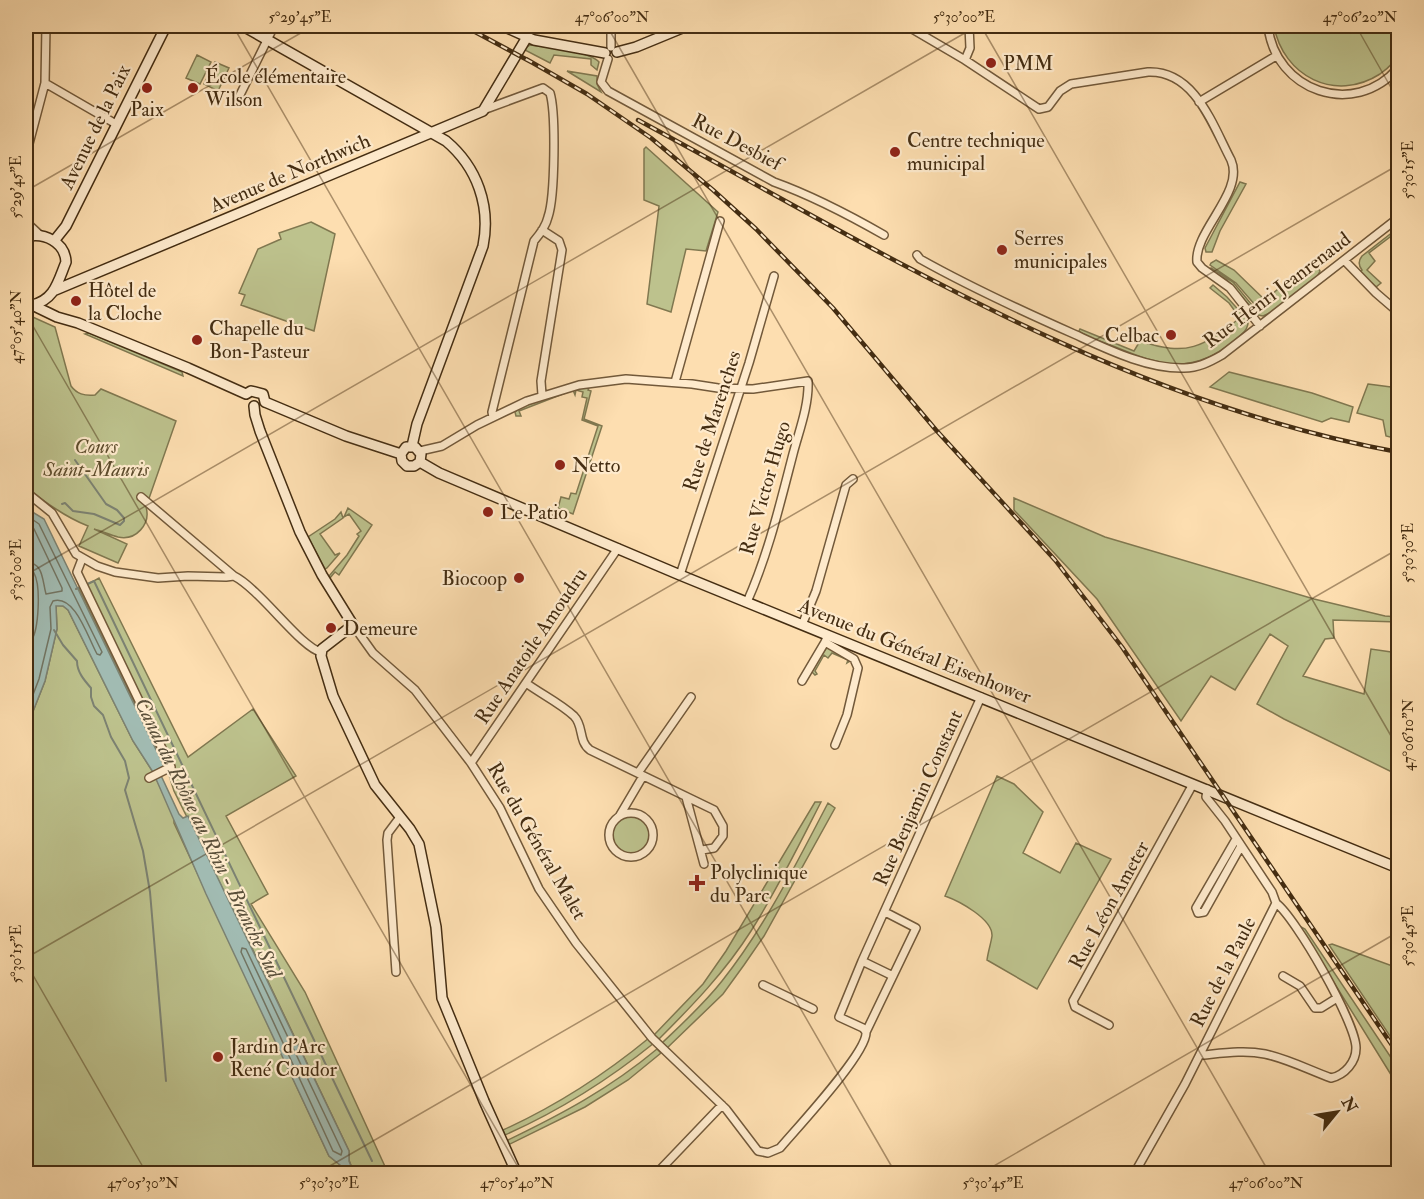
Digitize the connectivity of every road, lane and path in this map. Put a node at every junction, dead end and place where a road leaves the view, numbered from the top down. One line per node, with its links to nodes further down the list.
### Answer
1 (46, 26): 17 (street)
2 (166, 26): 21 (main road, Avenue de la Paix)
3 (243, 26): 12 (main road)
4 (274, 26): 12 (street)
5 (503, 26): 11 (main road)
6 (611, 26): 13 (street)
7 (687, 26): 13 (main road)
8 (907, 26): 15 (street)
9 (969, 26): 15 (street)
10 (1268, 26): 14 (street)
11 (527, 37): 13 (main road); 20 (main road)
12 (268, 39): 18 (street); 22 (main road)
13 (610, 53): 29 (street, Rue Desbief)
14 (1276, 56): 16 (street); 19 (street)
15 (965, 60): 19 (street)
16 (1398, 68)
17 (45, 83): 21 (street); 23 (street)
18 (238, 99)
19 (1199, 102): 39 (street)
20 (486, 109): 22 (main road, Avenue de Northwich); 27 (street, Avenue de Northwich)
21 (116, 124): 31 (main road, Avenue de la Paix)
22 (433, 132): 35 (main road, Avenue de Northwich); 47 (main road)
23 (26, 154)
24 (1398, 218): 33 (street, Rue Henri Jeanrenaud)
25 (720, 221): 40 (street)
26 (26, 222): 30 (street)
27 (543, 230): 43 (street); 46 (street)
28 (26, 234): 30 (main road)
29 (884, 235)
30 (41, 236): 31 (main road)
31 (54, 241): 35 (main road)
32 (917, 255): 39 (street, Rue Henri Jeanrenaud)
33 (1344, 260): 37 (street); 39 (street, Rue Henri Jeanrenaud)
34 (774, 276): 41 (street, Rue de Marenches)
35 (52, 294): 36 (main road, Avenue de Northwich); 38 (main road)
36 (29, 304): 38 (main road, Avenue du Général Eisenhower)
37 (1398, 312)
38 (57, 317): 42 (main road, Avenue du Général Eisenhower)
39 (1260, 326)
40 (675, 382): 41 (street); 43 (street)
41 (740, 389): 55 (street, Rue de Marenches); 57 (street, Rue Victor Hugo)
42 (246, 394): 44 (main road, Avenue du Général Eisenhower); 45 (main road)
43 (542, 396): 46 (street)
44 (265, 402): 45 (main road); 48 (main road, Avenue du Général Eisenhower)
45 (254, 406): 58 (main road, Rue du Général Malet)
46 (493, 417): 47 (street)
47 (416, 448): 48 (main road); 49 (main road)
48 (401, 454): 49 (main road, Avenue du Général Eisenhower)
49 (420, 462): 53 (main road, Avenue du Général Eisenhower)
50 (853, 479): 59 (street)
51 (26, 492): 54 (street)
52 (141, 497): 56 (street)
53 (618, 548): 55 (main road, Avenue du Général Eisenhower); 63 (street, Rue Anatoile Amoudru)
54 (82, 559): 56 (street); 69 (street)
55 (680, 574): 57 (main road, Avenue du Général Eisenhower)
56 (234, 576): 61 (street)
57 (747, 602): 59 (main road, Avenue du Général Eisenhower)
58 (353, 625): 61 (main road); 67 (street, Rue du Général Malet)
59 (802, 625): 60 (main road, Avenue du Général Eisenhower)
60 (827, 639): 62 (street); 65 (main road, Avenue du Général Eisenhower); 66 (street)
61 (321, 652): 74 (main road)
62 (802, 681)
63 (526, 683): 67 (street, Rue Anatoile Amoudru); 68 (street)
64 (691, 697): 68 (street)
65 (981, 697): 70 (main road, Avenue du Général Eisenhower); 81 (street, Rue Benjamin Constant)
66 (835, 745)
67 (471, 763): 92 (street, Rue du Général Malet)
68 (640, 774): 72 (street); 73 (street)
69 (149, 778)
70 (1193, 784): 71 (main road, Avenue du Général Eisenhower); 89 (street, Rue Léon Ameter)
71 (1207, 789): 75 (street, Rue de la Paule); 79 (main road, Avenue du Général Eisenhower)
72 (686, 797): 77 (street); 77 (street)
73 (620, 815): 73 (street)
74 (400, 817): 83 (street); 94 (main road)
75 (1236, 838): 76 (street, Rue de la Paule); 76 (street)
76 (1241, 846): 80 (street, Rue de la Paule)
77 (702, 850): 78 (street)
78 (704, 864)
79 (1398, 868)
80 (1276, 903): 87 (street); 91 (street, Rue de la Paule)
81 (885, 912): 82 (street, Rue Benjamin Constant); 84 (street, Rue Benjamin Constant)
82 (862, 961): 84 (street); 90 (street, Rue Benjamin Constant)
83 (396, 972)
84 (893, 976): 90 (street, Rue Benjamin Constant)
85 (1283, 976): 87 (street)
86 (763, 985): 88 (street)
87 (1337, 998): 91 (street)
88 (813, 1009)
89 (1109, 1025)
90 (866, 1032): 93 (street, Rue Benjamin Constant)
91 (1201, 1053): 96 (street, Rue de la Paule)
92 (722, 1105): 93 (street, Rue du Général Malet); 95 (street)
93 (755, 1149)
94 (517, 1173)
95 (656, 1173)
96 (1134, 1173)

